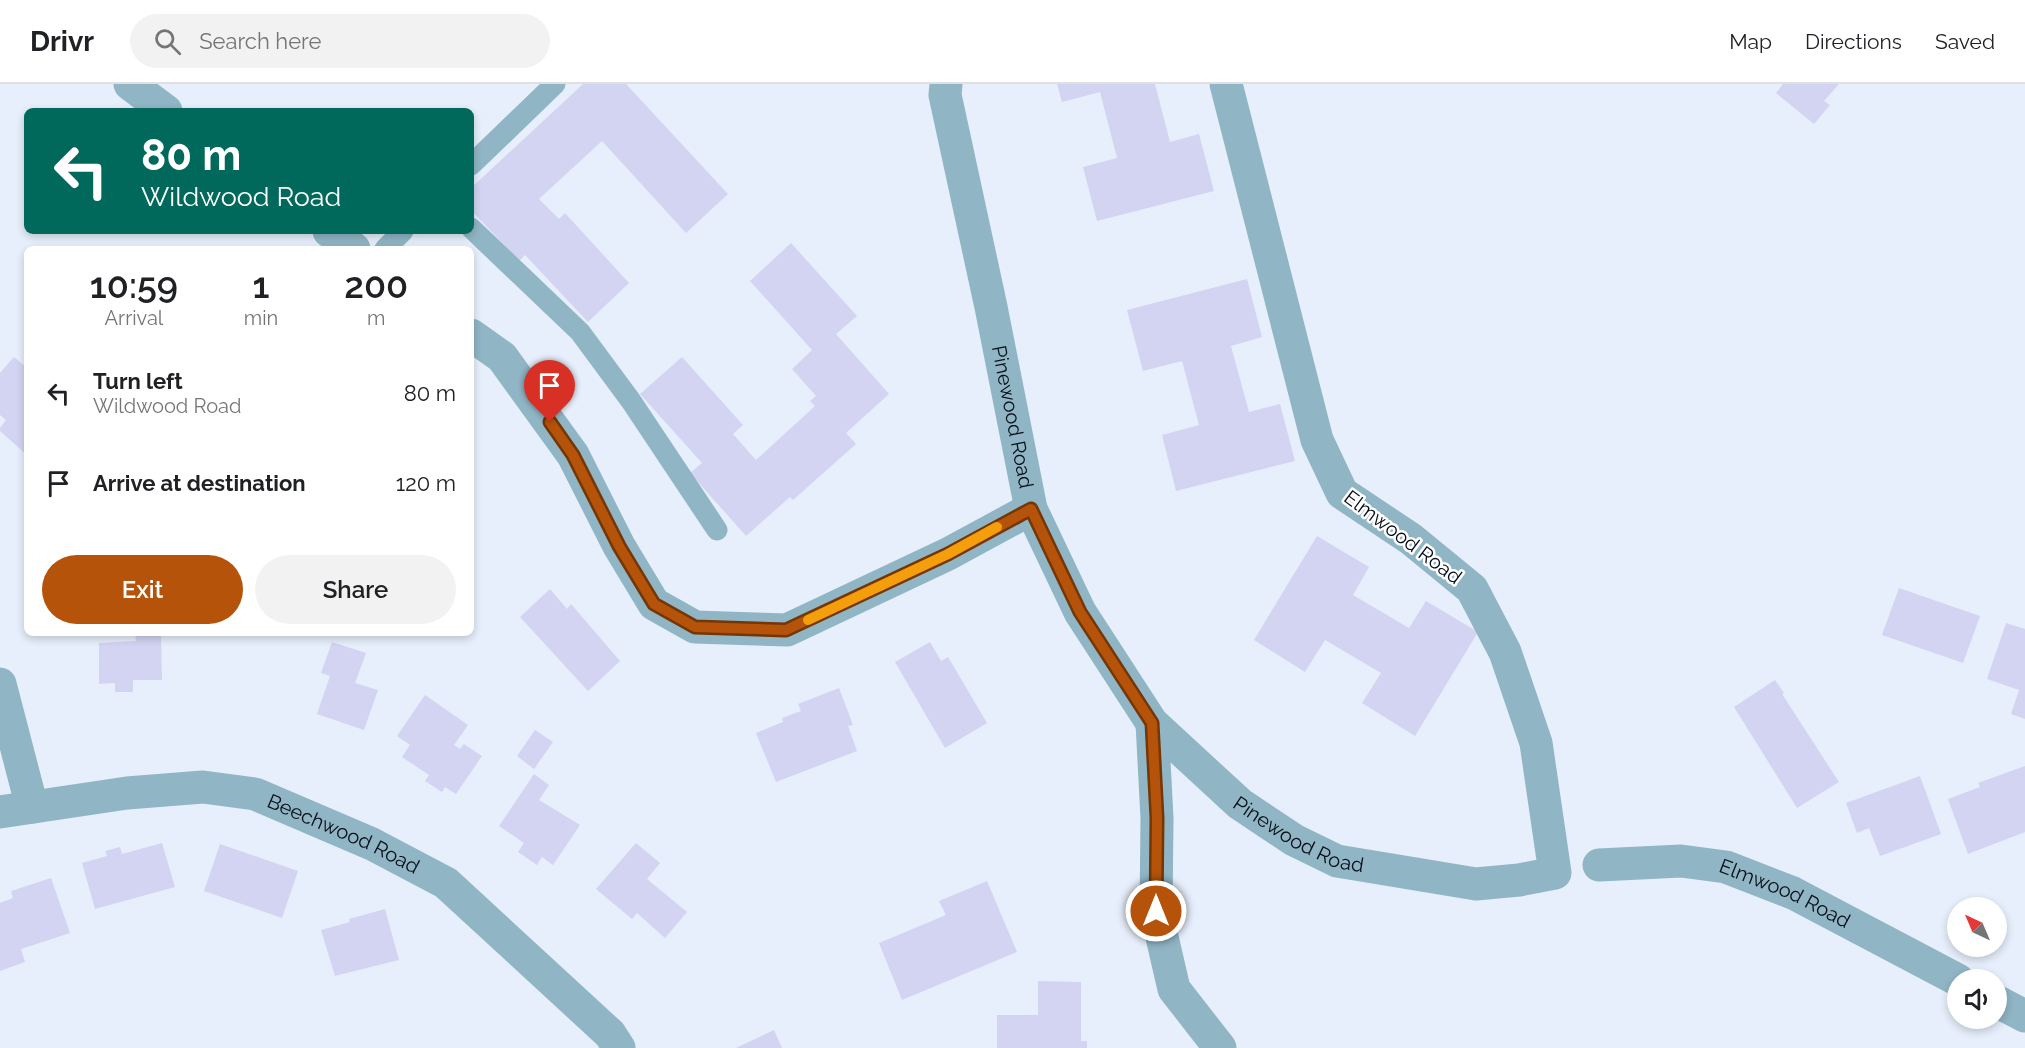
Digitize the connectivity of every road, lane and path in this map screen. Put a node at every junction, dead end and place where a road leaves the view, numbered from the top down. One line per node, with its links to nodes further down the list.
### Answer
1 (130, 84): 5 (street)
2 (555, 84): 6 (lane)
3 (946, 84): 13 (street, Pinewood Road)
4 (1226, 84): 20 (street, Elmwood Road)
5 (162, 108)
6 (474, 162)
7 (474, 231): 14 (lane)
8 (333, 234): 10 (street)
9 (401, 234): 11 (lane)
10 (350, 246)
11 (388, 246)
12 (474, 337): 13 (street)
13 (1031, 509): 16 (street, Pinewood Road)
14 (717, 530)
15 (0, 684): 17 (street)
16 (1152, 723): 20 (street, Pinewood Road); 25 (street, Pinewood Road)
17 (32, 807): 18 (street, Beechwood Road); 24 (street, Beechwood Road)
18 (0, 812)
19 (1599, 865): 21 (street, Elmwood Road)
20 (1476, 884)
21 (1947, 974)
22 (2007, 1006): 23 (street)
23 (2025, 1016)
24 (619, 1048)
25 (1220, 1048)

